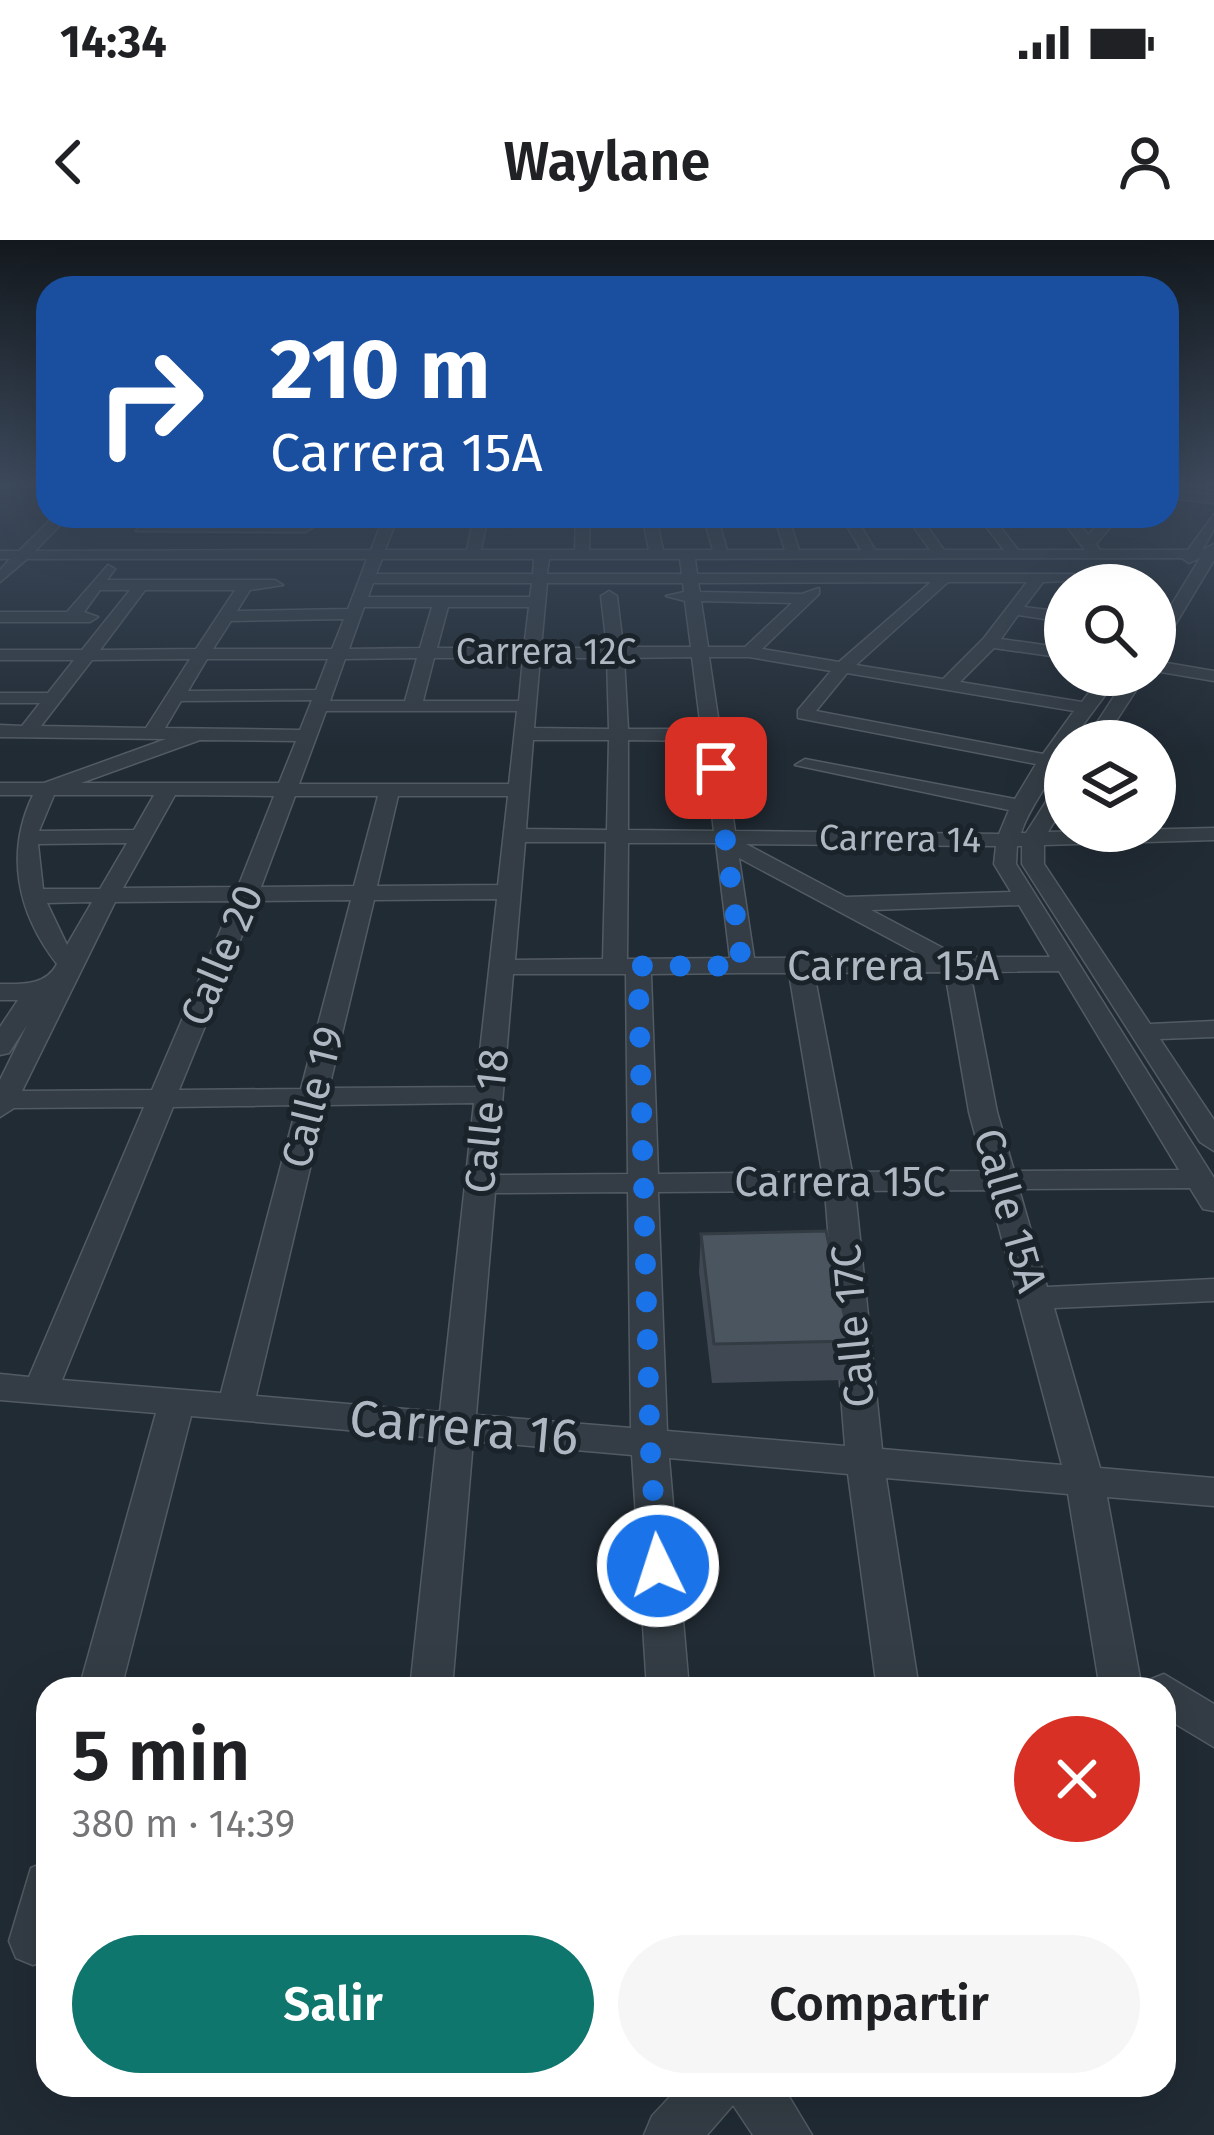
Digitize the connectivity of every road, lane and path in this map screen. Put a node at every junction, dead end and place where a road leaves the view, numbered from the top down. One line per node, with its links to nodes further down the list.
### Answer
1 (105, 572): 16 (street)
2 (281, 572): 19 (street)
3 (369, 572): 22 (street, Calle 20)
4 (514, 572): 15 (street)
5 (554, 572): 15 (street)
6 (684, 572): 11 (street)
7 (692, 572): 11 (street)
8 (828, 572): 12 (street)
9 (1065, 572): 13 (street)
10 (1196, 572): 24 (street)
11 (688, 575): 12 (street); 15 (street); 20 (street); 21 (street); 35 (street)
12 (830, 577): 14 (street); 21 (street)
13 (1037, 579): 14 (street); 25 (street)
14 (942, 580): 43 (street)
15 (538, 583): 20 (street); 22 (street); 23 (street); 36 (street, Calle 18)
16 (96, 585): 17 (street); 28 (street)
17 (141, 585): 18 (street); 29 (street)
18 (245, 585): 19 (street); 30 (street)
19 (275, 585): 27 (street)
20 (609, 596): 37 (street)
21 (806, 598): 38 (street)
22 (359, 599): 23 (street); 27 (street); 39 (street, Calle 20)
23 (441, 602): 34 (street)
24 (1176, 608)
25 (1015, 610): 26 (street); 32 (street)
26 (1044, 614)
27 (261, 615): 30 (street)
28 (72, 616): 29 (street); 31 (street)
29 (115, 616): 42 (street)
30 (226, 616): 40 (street)
31 (0, 617)
32 (990, 642): 33 (street); 46 (street)
33 (1044, 649)
34 (427, 651): 36 (street, Carrera 12C); 39 (street, Carrera 12C); 52 (street)
35 (700, 651): 37 (street, Carrera 12C); 38 (street, Carrera 12C); 61 (street)
36 (532, 652): 37 (street, Carrera 12C); 53 (street, Calle 18)
37 (617, 652): 60 (street)
38 (749, 652): 43 (street, Carrera 12C)
39 (339, 653): 40 (street, Carrera 12C); 51 (street, Calle 20)
40 (202, 654): 42 (street, Carrera 12C); 47 (street)
41 (0, 655): 42 (street, Carrera 12C)
42 (86, 655): 49 (street)
43 (843, 667): 46 (street, Carrera 12C); 64 (street)
44 (1176, 670): 45 (street)
45 (1214, 676)
46 (947, 685): 54 (street, Carrera 12C)
47 (177, 696): 51 (street); 58 (street)
48 (1096, 696): 54 (street)
49 (50, 698): 50 (street); 57 (street)
50 (0, 699)
51 (321, 700): 52 (street); 63 (street, Calle 20)
52 (412, 706): 53 (street)
53 (527, 706): 59 (street, Calle 18)
54 (1088, 708): 55 (street)
55 (1080, 720)
56 (0, 731): 57 (street)
57 (28, 731): 58 (street)
58 (153, 732): 62 (street)
59 (524, 734): 60 (street); 72 (street, Calle 18)
60 (620, 734): 61 (street); 76 (street)
61 (712, 735): 80 (street)
62 (193, 736): 63 (street); 68 (street)
63 (307, 736): 71 (street, Calle 20)
64 (1044, 760)
65 (805, 765): 73 (street)
66 (1044, 772): 73 (street)
67 (0, 789): 68 (street)
68 (46, 789): 69 (street); 79 (street)
69 (168, 789): 71 (street); 78 (street)
70 (390, 789): 71 (street); 72 (street); 84 (street, Calle 19)
71 (287, 790): 85 (street, Calle 20)
72 (519, 790): 77 (street, Calle 18)
73 (1021, 806): 82 (street)
74 (1044, 821): 81 (street)
75 (1212, 830): 81 (street, Carrera 14)
76 (613, 833): 77 (street, Carrera 14); 80 (street, Carrera 14); 93 (street)
77 (514, 835): 83 (street, Calle 18)
78 (145, 836): 79 (street); 87 (street)
79 (27, 838): 86 (street)
80 (726, 838): 82 (street, Carrera 14); 89 (street); 94 (street)
81 (1033, 839): 82 (street, Carrera 14); 100 (street)
82 (1003, 840): 88 (street)
83 (509, 892): 84 (street); 95 (street, Calle 18)
84 (364, 893): 85 (street); 102 (street, Calle 19)
85 (247, 895): 87 (street); 104 (street, Calle 20)
86 (34, 896): 87 (street); 96 (street)
87 (106, 896): 96 (street)
88 (1026, 898): 89 (street); 90 (street)
89 (844, 904): 92 (street)
90 (1068, 964): 92 (street, Carrera 15A); 111 (street)
91 (800, 965): 92 (street, Carrera 15A); 94 (street, Carrera 15A); 109 (street, Calle 17C)
92 (956, 965): 108 (street, Calle 15A)
93 (627, 966): 94 (street, Carrera 15A); 95 (street, Carrera 15A); 107 (street)
94 (742, 966)
95 (502, 967): 103 (street, Calle 18)
96 (66, 971): 98 (street); 105 (street)
97 (0, 992): 98 (street)
98 (35, 992): 101 (street)
99 (1214, 1029): 100 (street)
100 (1144, 1031): 106 (street)
101 (0, 1047)
102 (313, 1094): 103 (street); 104 (street); 117 (street, Calle 19)
103 (489, 1095): 110 (street, Calle 18)
104 (161, 1098): 105 (street); 115 (street, Calle 20)
105 (2, 1105)
106 (1214, 1142)
107 (644, 1180): 109 (street, Carrera 15C); 110 (street, Carrera 15C); 119 (street)
108 (1004, 1180): 109 (street, Carrera 15C); 111 (street, Carrera 15C); 113 (street, Calle 15A)
109 (839, 1182): 120 (street, Calle 17C)
110 (480, 1184): 118 (street, Calle 18)
111 (1207, 1191)
112 (1214, 1290): 113 (street)
113 (1036, 1298): 121 (street, Calle 15A)
114 (0, 1388): 115 (street, Carrera 16)
115 (41, 1389): 116 (street, Carrera 16)
116 (177, 1403): 117 (street, Carrera 16); 123 (street)
117 (236, 1405): 118 (street, Carrera 16)
118 (458, 1427): 119 (street, Carrera 16); 124 (street, Calle 18)
119 (650, 1444): 120 (street, Carrera 16); 125 (street)
120 (865, 1462): 121 (street, Carrera 16); 126 (street, Calle 17C)
121 (1085, 1481): 122 (street, Carrera 16); 127 (street, Calle 15A)
122 (1214, 1492)
123 (103, 1677)
124 (432, 1677)
125 (667, 1677)
126 (896, 1677)
127 (1132, 1677)
128 (1176, 1702): 129 (street)
129 (1214, 1728)
130 (705, 2097): 132 (street)
131 (758, 2097): 133 (street)
132 (671, 2135)
133 (785, 2135)

